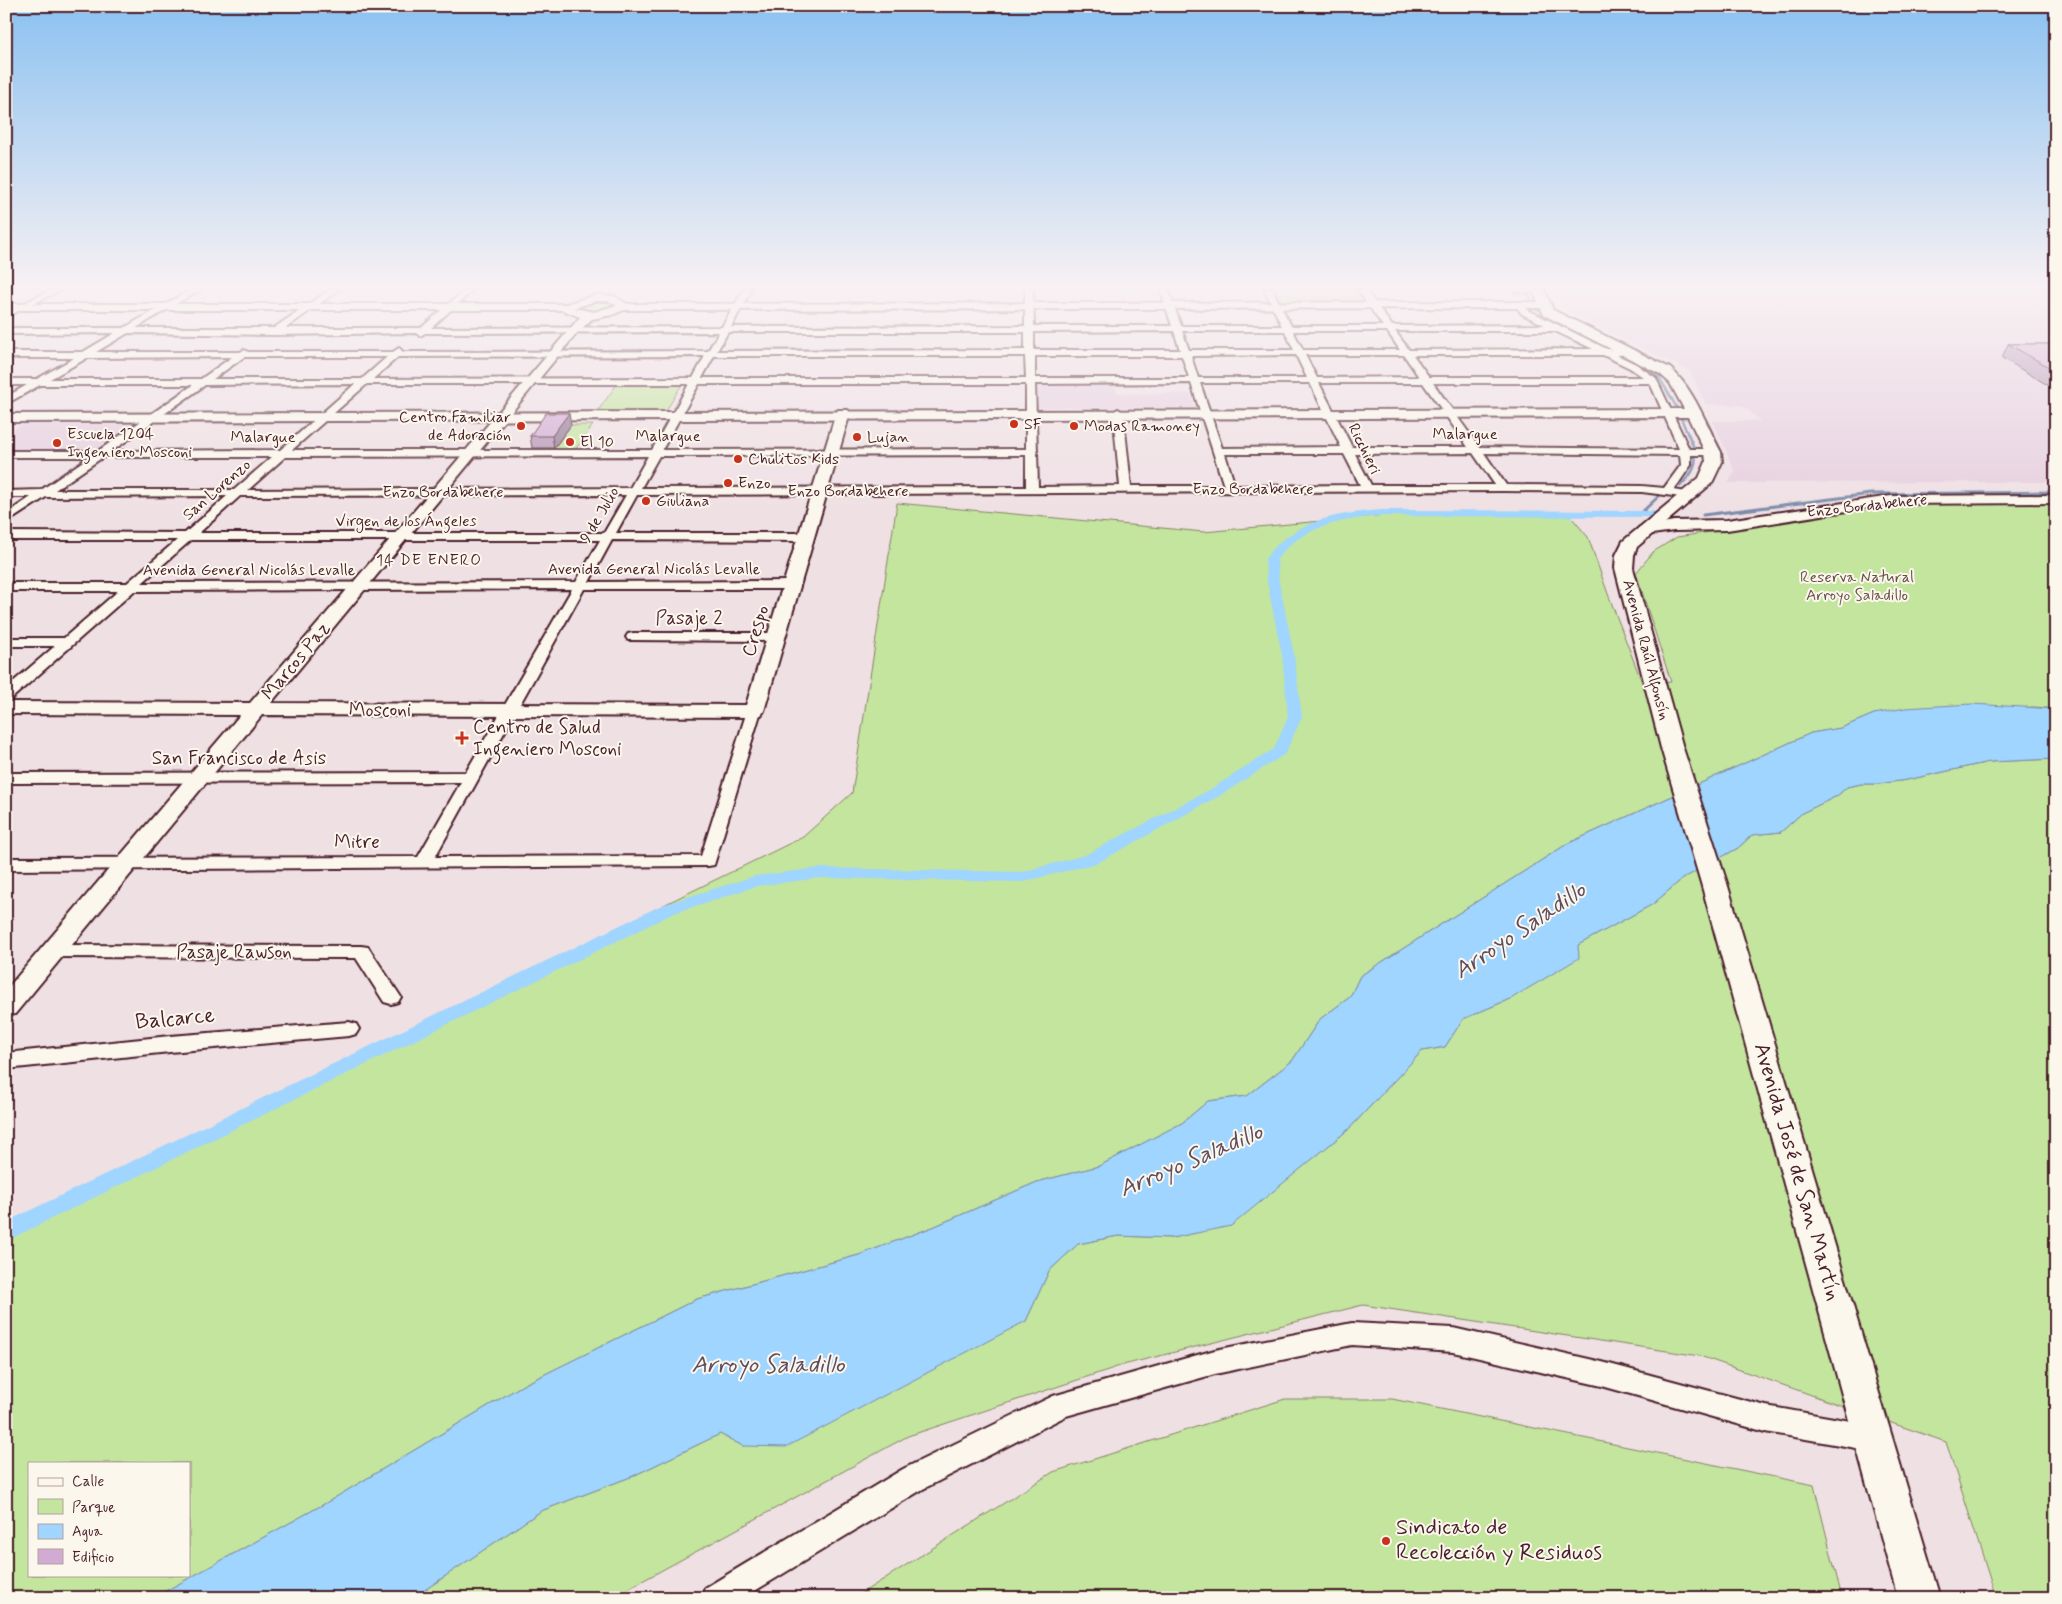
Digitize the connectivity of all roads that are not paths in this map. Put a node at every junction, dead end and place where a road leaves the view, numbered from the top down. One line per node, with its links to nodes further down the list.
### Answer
1 (69, 364): 18 (street)
2 (228, 364): 19 (street)
3 (385, 364): 20 (street, San Lorenzo)
4 (546, 364): 21 (street, Marcos Paz)
5 (705, 364): 22 (street, 9 de Julio)
6 (1030, 364): 13 (street)
7 (1190, 364): 14 (street)
8 (1305, 364): 15 (street, Ricchieri)
9 (1415, 364): 12 (street)
10 (1628, 364): 16 (street)
11 (1651, 364): 26 (main road)
12 (1426, 379): 15 (street); 16 (street); 25 (street)
13 (1031, 380): 14 (street); 22 (street); 28 (street)
14 (1195, 380): 15 (street); 30 (street)
15 (1313, 380): 24 (street, Ricchieri)
16 (1653, 380): 26 (street)
17 (6, 382): 18 (street)
18 (37, 382): 19 (street); 23 (street)
19 (203, 382): 20 (street); 35 (street)
20 (365, 382): 21 (street); 31 (street, San Lorenzo)
21 (530, 382): 22 (street); 32 (street, Marcos Paz)
22 (695, 382): 33 (street, 9 de Julio)
23 (6, 401)
24 (1330, 413): 25 (main road); 30 (main road); 38 (street, Ricchieri)
25 (1450, 413): 26 (main road); 36 (street)
26 (1676, 413): 39 (street); 43 (main road)
27 (843, 414): 28 (main road); 33 (main road); 41 (street, Crespo)
28 (1031, 414): 29 (main road); 42 (street)
29 (1118, 414): 30 (main road); 52 (street)
30 (1206, 414): 37 (street)
31 (327, 415): 32 (main road); 35 (main road); 44 (street, San Lorenzo)
32 (503, 415): 33 (main road); 45 (street, Marcos Paz)
33 (677, 415): 40 (street, 9 de Julio)
34 (6, 416): 35 (main road)
35 (155, 416): 47 (street)
36 (1476, 450): 38 (street, Malargue); 39 (street, Malargue); 49 (street)
37 (1217, 451): 38 (street, Malargue); 50 (street)
38 (1348, 451): 48 (street, Ricchieri)
39 (1685, 451): 43 (street, Malargue); 60 (street)
40 (656, 452): 41 (street, Malargue); 45 (street, Malargue); 53 (street, 9 de Julio)
41 (832, 452): 42 (street, Malargue); 54 (street, Crespo)
42 (1030, 452): 51 (street)
43 (1713, 452): 60 (main road, Avenida Raúl Alfonsín)
44 (283, 453): 45 (street, Malargue); 47 (street, Malargue); 56 (street, San Lorenzo)
45 (471, 453): 55 (street, Marcos Paz)
46 (6, 454): 47 (street, Malargue)
47 (101, 454): 58 (street)
48 (1367, 488): 49 (street, Enzo Bordabehere); 50 (street, Enzo Bordabehere)
49 (1503, 488): 60 (street, Enzo Bordabehere)
50 (1231, 489): 52 (street, Enzo Bordabehere)
51 (1032, 490): 52 (street, Enzo Bordabehere); 54 (street, Enzo Bordabehere)
52 (1126, 490)
53 (634, 491): 54 (street, Enzo Bordabehere); 55 (street, Enzo Bordabehere); 68 (street, 9 de Julio)
54 (820, 491): 69 (street, Crespo)
55 (438, 492): 56 (street, Enzo Bordabehere); 67 (street, Marcos Paz)
56 (237, 493): 58 (street, Enzo Bordabehere); 66 (street, San Lorenzo)
57 (6, 494): 58 (street, Enzo Bordabehere)
58 (44, 494): 61 (street)
59 (2056, 499): 62 (street, Enzo Bordabehere)
60 (1668, 504): 62 (street, Enzo Bordabehere); 63 (street, Enzo Bordabehere); 64 (main road, Avenida Raúl Alfonsín)
61 (6, 520)
62 (1740, 522): 63 (street, Enzo Bordabehere)
63 (1687, 526): 64 (street, Enzo Bordabehere)
64 (1645, 530): 84 (main road, Avenida Raúl Alfonsín)
65 (6, 536): 66 (street, Virgen de los Ángeles)
66 (189, 536): 67 (street, Virgen de los Ángeles); 73 (street, San Lorenzo)
67 (401, 537): 68 (street, Virgen de los Ángeles); 74 (street, Marcos Paz)
68 (608, 537): 69 (street, Virgen de los Ángeles); 70 (street, 9 de Julio)
69 (806, 537): 71 (street, Crespo)
70 (580, 585): 71 (street, Avenida General Nicolás Levalle); 74 (street, Avenida General Nicolás Levalle); 82 (street, 9 de Julio)
71 (792, 585): 76 (street, Crespo)
72 (6, 586): 73 (street, Avenida General Nicolás Levalle)
73 (132, 586): 74 (street, Avenida General Nicolás Levalle); 78 (street, San Lorenzo)
74 (360, 586): 81 (street, Marcos Paz)
75 (633, 637): 76 (street, Pasaje 2)
76 (776, 637): 83 (street, Crespo)
77 (6, 642): 78 (street)
78 (68, 642): 79 (street, San Lorenzo)
79 (6, 696)
80 (6, 708): 81 (street, Mosconi)
81 (256, 709): 82 (street, Mosconi); 87 (street, Marcos Paz)
82 (510, 710): 83 (street, Mosconi); 85 (street, 9 de Julio)
83 (754, 711): 89 (street, Crespo)
84 (1672, 748): 97 (main road, Avenida José de San Martín)
85 (472, 777): 87 (street, San Francisco de Asis); 88 (street, 9 de Julio)
86 (6, 778): 87 (street, San Francisco de Asis)
87 (199, 778): 91 (street, Marcos Paz)
88 (423, 862): 89 (street, Mitre); 91 (street, Mitre)
89 (708, 862)
90 (6, 864): 91 (street, Mitre)
91 (127, 864): 92 (street, Marcos Paz)
92 (53, 951): 93 (street, Pasaje Rawson); 94 (street, Marcos Paz)
93 (391, 997)
94 (6, 1007)
95 (349, 1030): 96 (street, Balcarce)
96 (6, 1061)
97 (1873, 1438): 98 (street); 99 (main road, Avenida José de San Martín)
98 (715, 1598)
99 (1919, 1598)

